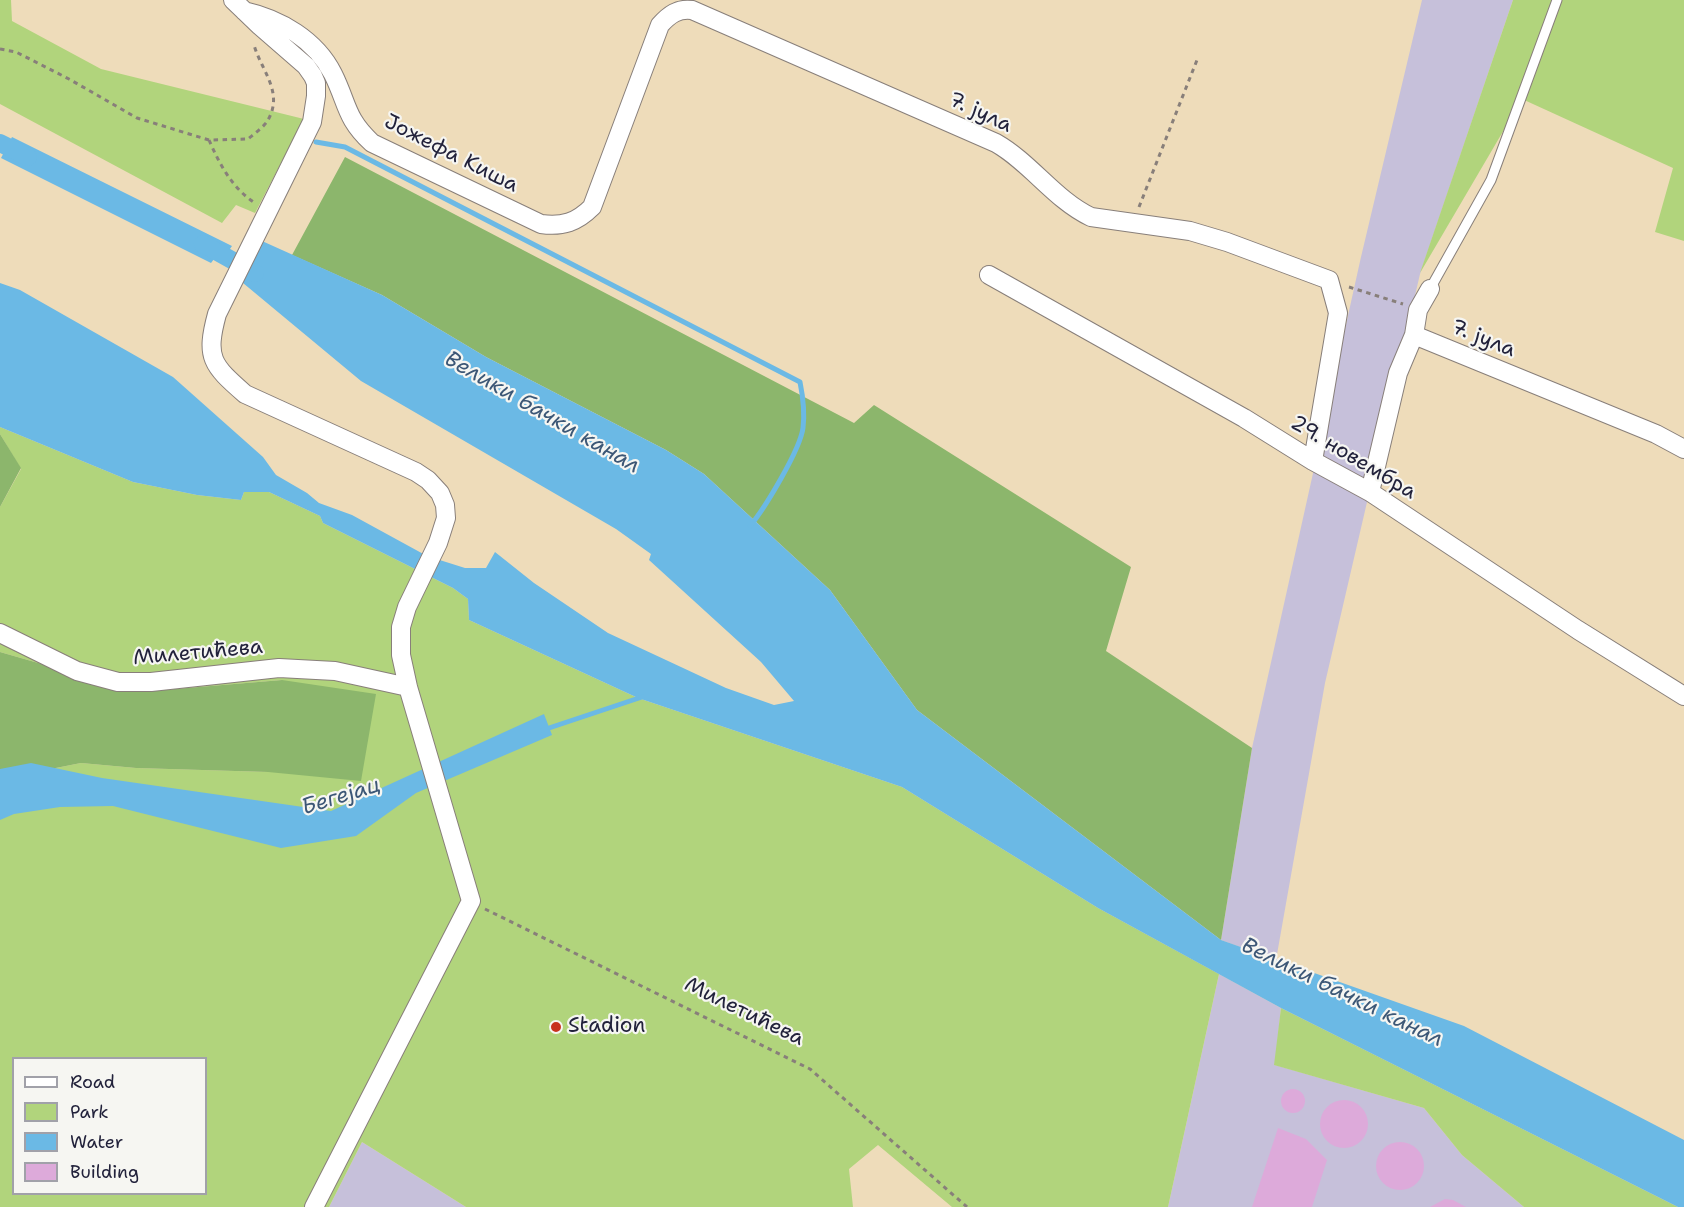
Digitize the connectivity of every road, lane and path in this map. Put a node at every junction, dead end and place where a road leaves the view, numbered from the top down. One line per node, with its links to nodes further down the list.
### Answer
1 (1557, 0): 13 (lane)
2 (242, 4): 8 (street, Јожефа Киша); 10 (street, Јожефа Киша)
3 (685, 5): 9 (street, 7. јула); 10 (street, 7. јула)
4 (253, 42): 7 (path)
5 (0, 49): 7 (path)
6 (1197, 60): 9 (path)
7 (209, 140): 8 (path)
8 (268, 213): 20 (street, Јожефа Киша)
9 (1132, 223): 12 (street, 7. јула)
10 (554, 226)
11 (989, 275): 17 (street, 29. новембра)
12 (1329, 280): 14 (path); 17 (street)
13 (1430, 289): 14 (street)
14 (1418, 310): 15 (street)
15 (1414, 335): 16 (street, 7. јула); 18 (street)
16 (1684, 449)
17 (1313, 461): 18 (street, 29. новембра)
18 (1370, 492): 21 (street, 29. новембра)
19 (0, 633): 20 (street, Милетићева)
20 (408, 687): 22 (street, Јожефа Киша)
21 (1684, 696)
22 (471, 902): 23 (street); 24 (path, Милетићева)
23 (314, 1207)
24 (967, 1207)

